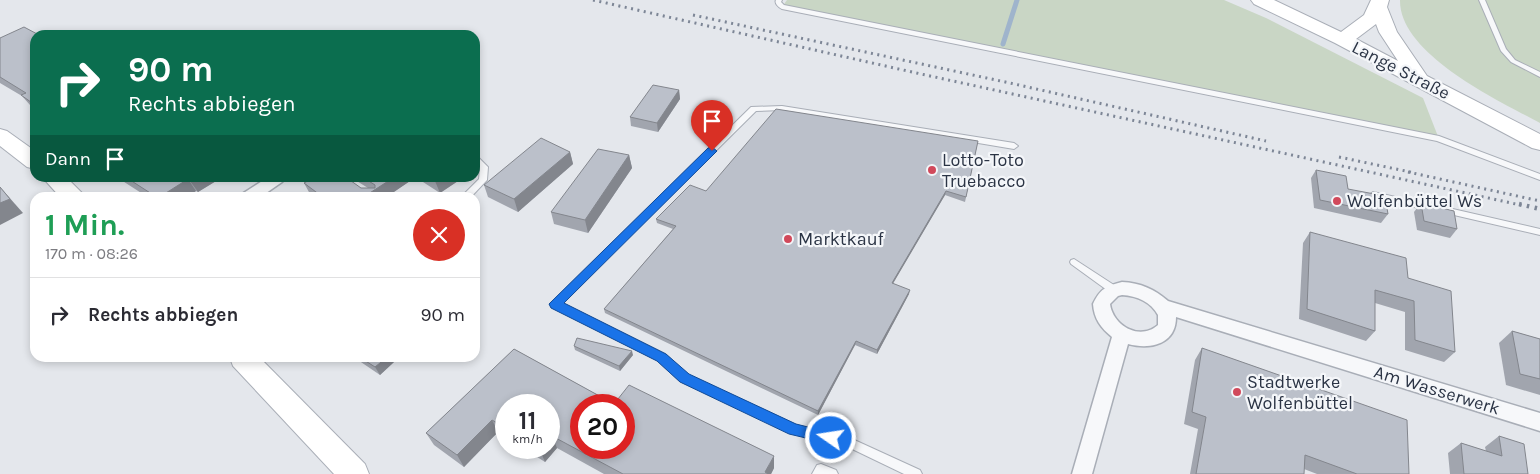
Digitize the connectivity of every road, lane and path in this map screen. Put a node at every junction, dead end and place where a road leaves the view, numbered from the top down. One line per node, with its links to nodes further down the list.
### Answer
1 (780, 0): 13 (lane)
2 (1260, 0): 5 (main road, Lange Straße)
3 (1482, 0): 6 (lane)
4 (1379, 4): 5 (main road); 7 (main road)
5 (1342, 39): 7 (main road, Lange Straße)
6 (1540, 75)
7 (1420, 79): 9 (main road, Lange Straße)
8 (0, 136): 11 (main road)
9 (1540, 143)
10 (1014, 146): 30 (lane)
11 (30, 158)
12 (480, 163): 18 (lane)
13 (1540, 177)
14 (58, 182): 16 (main road)
15 (271, 182): 17 (street)
16 (69, 192)
17 (256, 192)
18 (470, 192)
19 (1368, 193): 20 (lane)
20 (1540, 232)
21 (1074, 262): 22 (lane)
22 (1114, 290): 23 (street, Am Wasserwerk); 24 (street)
23 (1162, 306): 24 (street); 26 (street, Am Wasserwerk)
24 (1122, 335): 31 (street)
25 (247, 362): 27 (main road)
26 (1540, 422)
27 (354, 474)
28 (818, 474): 29 (lane)
29 (832, 474)
30 (916, 474)
31 (1082, 474)

